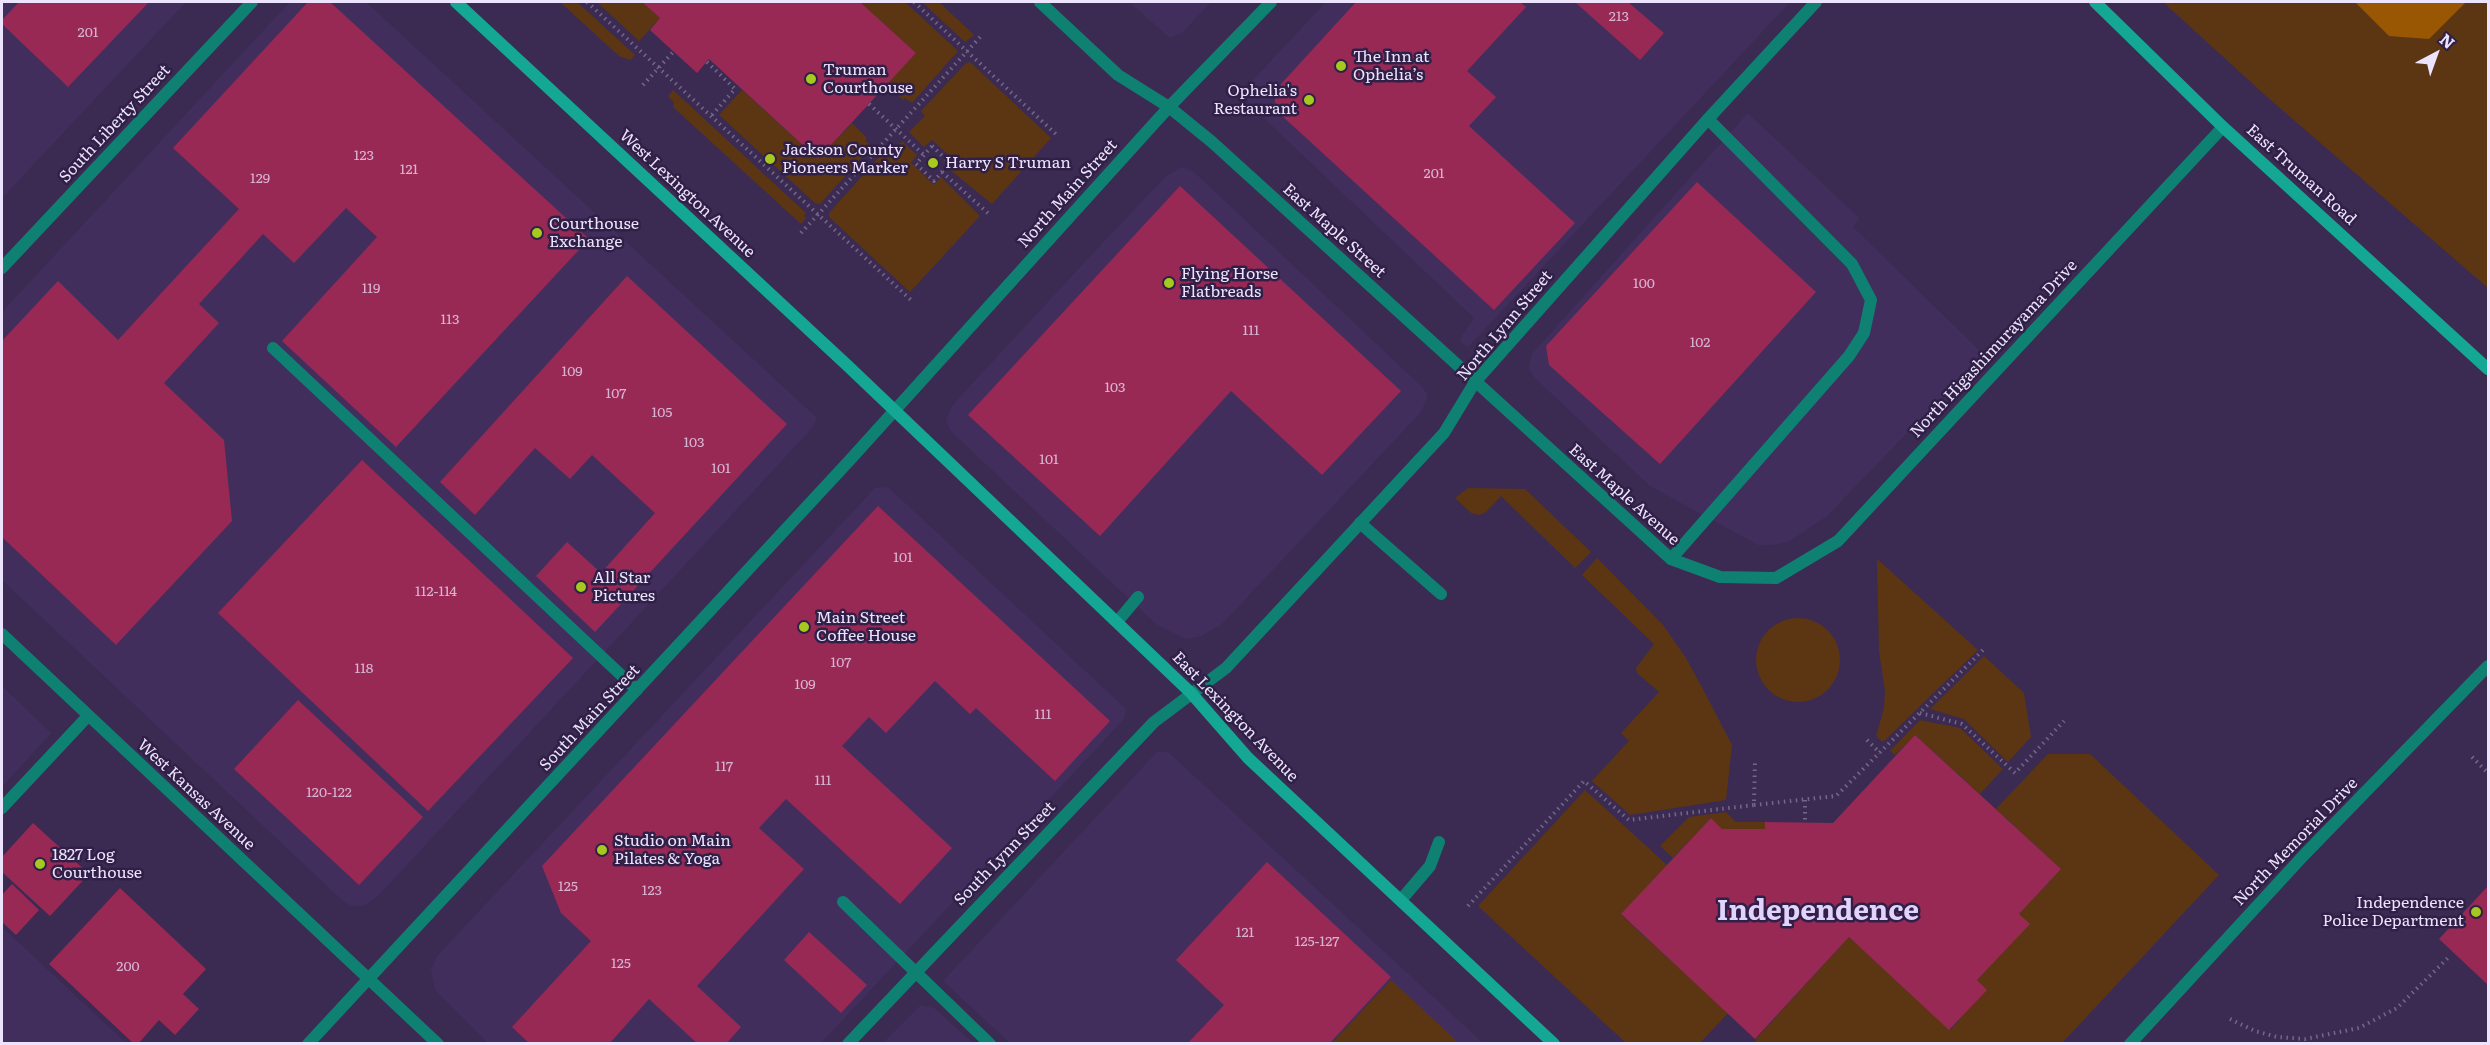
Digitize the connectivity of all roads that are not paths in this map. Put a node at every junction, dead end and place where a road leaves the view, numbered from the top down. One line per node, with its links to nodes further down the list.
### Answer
1 (252, 2): 10 (street, South Liberty Street)
2 (456, 2): 14 (street, West Lexington Avenue)
3 (1040, 2): 7 (street, East Maple Street)
4 (1271, 2): 7 (street, North Main Street)
5 (1816, 2): 8 (street, North Lynn Street)
6 (2095, 2): 9 (street, East Truman Road)
7 (1169, 107): 13 (street, East Maple Street); 14 (street, North Main Street)
8 (1708, 119): 13 (street, North Lynn Street); 16 (street)
9 (2223, 126): 12 (street, East Truman Road); 17 (street, North Higashimurayama Drive)
10 (2, 268)
11 (273, 348): 23 (street)
12 (2488, 369)
13 (1475, 382): 15 (street, North Lynn Street); 16 (street, East Maple Avenue)
14 (894, 412): 20 (street, East Lexington Avenue); 23 (street, South Main Street)
15 (1360, 523): 18 (street); 24 (street, North Lynn Street)
16 (1671, 559): 17 (street, East Maple Avenue)
17 (1776, 578)
18 (1441, 594)
19 (1138, 597): 20 (street)
20 (1117, 622): 24 (street, East Lexington Avenue)
21 (2, 634): 25 (street, West Kansas Avenue)
22 (2488, 666): 37 (street, North Memorial Drive)
23 (637, 690): 31 (street, South Main Street)
24 (1191, 693): 28 (street, East Lexington Avenue); 30 (street, South Lynn Street)
25 (88, 716): 26 (street); 31 (street, West Kansas Avenue)
26 (2, 808)
27 (1439, 842): 28 (street)
28 (1401, 900): 36 (street, East Lexington Avenue)
29 (843, 902): 30 (street)
30 (914, 972): 34 (street, South Lynn Street); 35 (street)
31 (369, 979): 32 (street, South Main Street); 33 (street, West Kansas Avenue)
32 (308, 1044)
33 (438, 1044)
34 (848, 1044)
35 (990, 1044)
36 (1554, 1044)
37 (2130, 1044)

